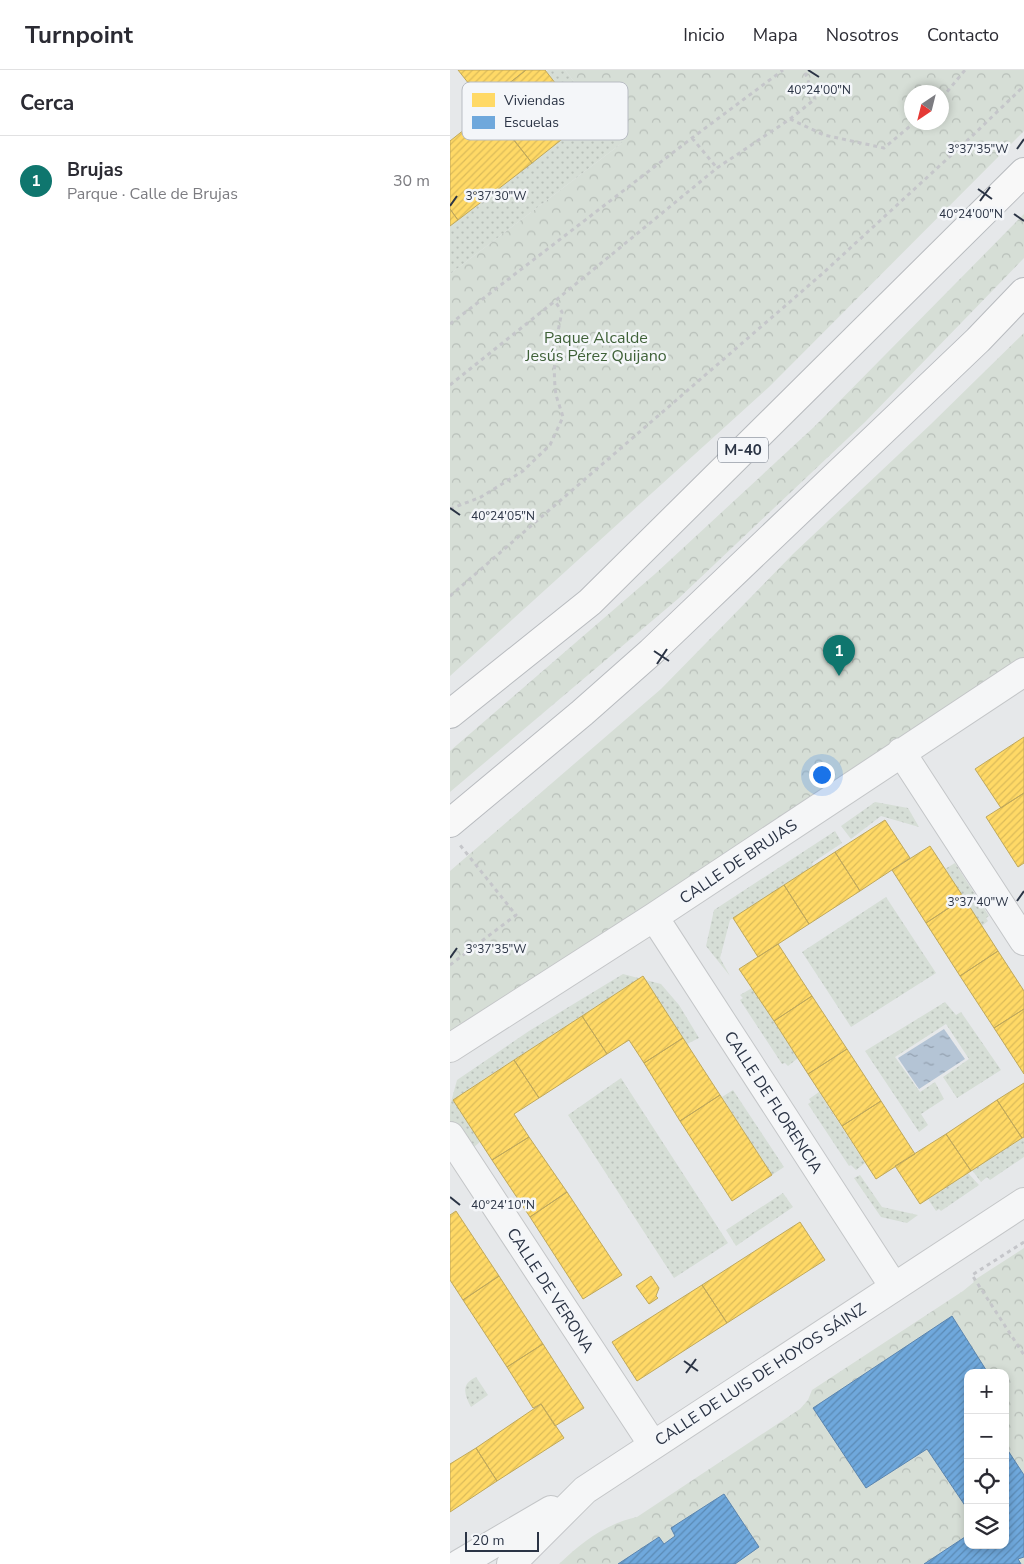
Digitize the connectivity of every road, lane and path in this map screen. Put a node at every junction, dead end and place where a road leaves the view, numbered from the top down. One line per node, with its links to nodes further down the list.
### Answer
1 (783, 70): 8 (path)
2 (804, 70): 6 (path)
3 (965, 70): 5 (path)
4 (1024, 86): 16 (path)
5 (949, 89)
6 (790, 118): 7 (path); 9 (path)
7 (905, 130)
8 (692, 138): 9 (path); 13 (path)
9 (717, 168): 12 (path)
10 (1024, 172): 18 (highway, M-40)
11 (1024, 292): 20 (highway)
12 (555, 301): 14 (path); 15 (path)
13 (450, 324)
14 (450, 384)
15 (450, 509)
16 (450, 596)
17 (1024, 672): 19 (street, CALLE DE BRUJAS)
18 (450, 714)
19 (902, 752): 21 (street, CALLE DE BRUJAS); 22 (street)
20 (453, 832): 23 (path)
21 (654, 917): 24 (street, CALLE DE BRUJAS); 28 (street, CALLE DE FLORENCIA)
22 (1024, 941)
23 (450, 965)
24 (450, 1048)
25 (450, 1136): 30 (street, CALLE DE VERONA)
26 (1024, 1202): 28 (street, CALLE DE LUIS DE HOYOS SÁINZ)
27 (1024, 1242): 29 (path)
28 (894, 1286): 30 (street, CALLE DE LUIS DE HOYOS SÁINZ)
29 (1024, 1355)
30 (653, 1445): 31 (street, CALLE DE LUIS DE HOYOS SÁINZ)
31 (585, 1490): 32 (street); 35 (street, CALLE DE LUIS DE HOYOS SÁINZ)
32 (505, 1537): 33 (street); 34 (street)
33 (459, 1564)
34 (486, 1564)
35 (511, 1564)

